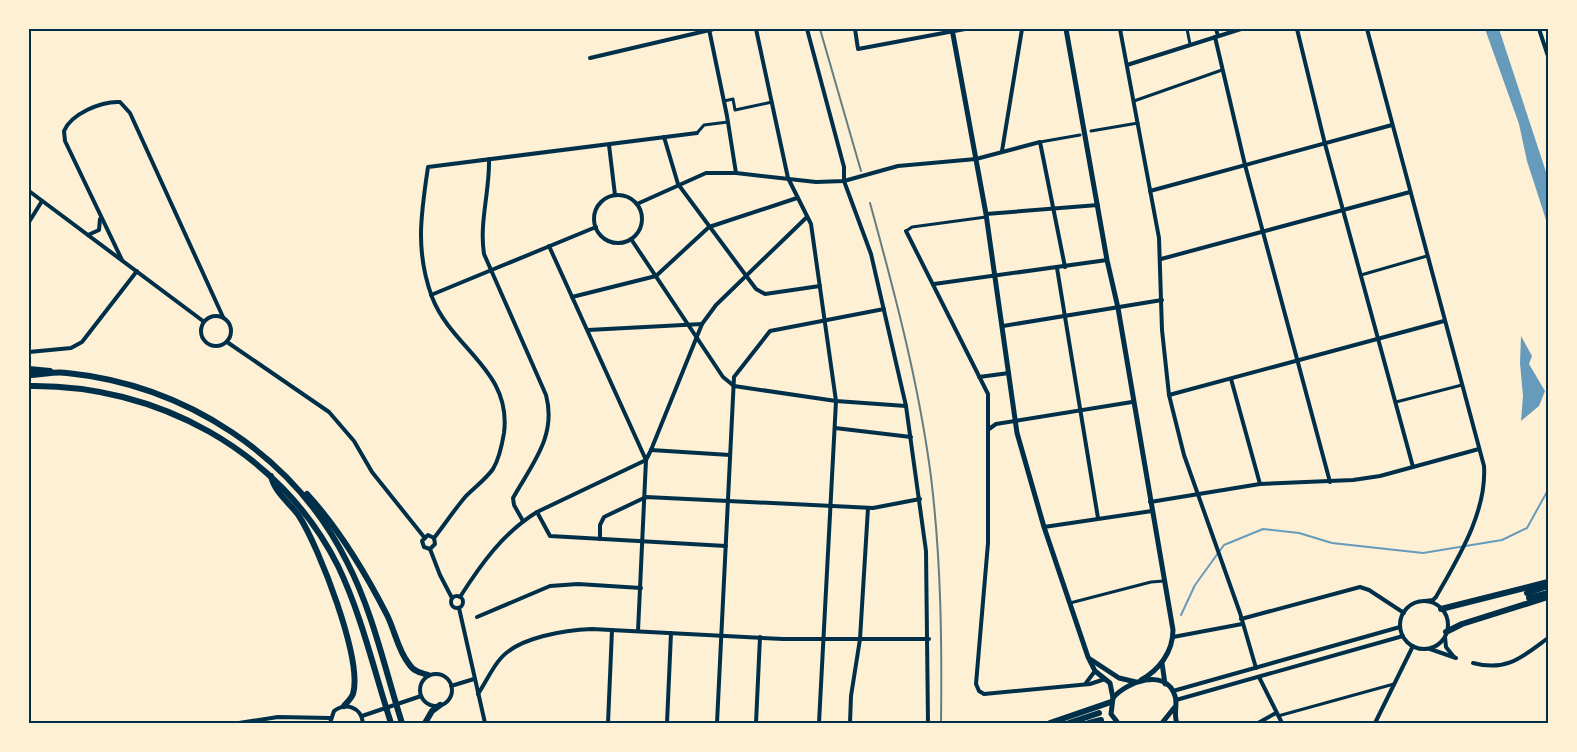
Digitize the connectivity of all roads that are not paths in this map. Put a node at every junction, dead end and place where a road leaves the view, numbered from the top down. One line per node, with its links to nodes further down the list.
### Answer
1 (710, 29): 20 (street); 23 (street)
2 (756, 29): 25 (street)
3 (807, 29): 42 (street)
4 (854, 29): 15 (street)
5 (965, 29): 15 (street)
6 (1022, 29): 36 (street)
7 (1066, 29): 51 (street)
8 (1120, 29): 21 (street)
9 (1187, 29): 17 (street)
10 (1216, 29): 16 (street)
11 (1241, 29): 16 (street)
12 (1297, 29): 34 (street)
13 (1367, 29): 28 (street)
14 (1539, 29): 18 (street)
15 (953, 30): 38 (street)
16 (1216, 37): 17 (street); 22 (street)
17 (1190, 44): 21 (street)
18 (1546, 44): 19 (street)
19 (1548, 56)
20 (590, 58)
21 (1127, 65): 24 (street)
22 (1222, 70): 24 (street); 39 (street)
23 (724, 101): 25 (street); 26 (street)
24 (1134, 101): 27 (street)
25 (772, 102): 41 (street)
26 (728, 122): 30 (street); 40 (street)
27 (1138, 123): 29 (street); 45 (street)
28 (1392, 126): 34 (street); 46 (street)
29 (1091, 131)
30 (697, 133): 32 (street)
31 (1080, 135): 33 (street)
32 (664, 137): 35 (street); 43 (street)
33 (1040, 142): 36 (street); 52 (street)
34 (1325, 144): 39 (street); 53 (street)
35 (609, 145): 37 (street); 47 (street)
36 (1002, 151): 38 (street)
37 (489, 159): 71 (street); 79 (street)
38 (976, 159): 42 (street); 54 (street)
39 (1246, 165): 45 (street); 61 (street)
40 (736, 173): 41 (street); 43 (street)
41 (788, 178): 42 (street); 48 (street)
42 (844, 181): 83 (street)
43 (678, 184): 50 (street); 59 (street)
44 (29, 191): 49 (street)
45 (1150, 191): 66 (street)
46 (1410, 192): 53 (street); 65 (street)
47 (615, 195): 50 (street); 58 (street)
48 (797, 198): 56 (street); 59 (street)
49 (42, 200): 57 (street); 62 (street)
50 (637, 204): 63 (street)
51 (1098, 204): 52 (street); 68 (street)
52 (1052, 207): 54 (street); 69 (street)
53 (1344, 210): 61 (street); 74 (street)
54 (986, 215): 60 (street); 73 (street)
55 (100, 217): 62 (street); 67 (street); 85 (street)
56 (807, 217): 76 (street); 78 (street)
57 (29, 222)
58 (596, 227): 63 (street); 64 (street)
59 (709, 227): 75 (street); 76 (street)
60 (906, 231): 77 (street)
61 (1263, 232): 66 (street); 97 (street)
62 (88, 235): 67 (street)
63 (631, 239): 75 (street)
64 (549, 246): 71 (street); 80 (street)
65 (1427, 256): 74 (street); 88 (street)
66 (1161, 259): 81 (street)
67 (122, 260): 72 (street)
68 (1107, 260): 69 (street); 82 (street)
69 (1065, 266): 70 (street)
70 (1057, 268): 73 (street); 84 (street)
71 (491, 270): 79 (street); 136 (street)
72 (137, 271): 87 (street); 96 (street)
73 (995, 274): 77 (street); 91 (street)
74 (1361, 275): 94 (street)
75 (656, 276): 80 (street); 89 (street)
76 (745, 277): 78 (street); 90 (street)
77 (934, 284): 102 (street)
78 (820, 286): 86 (street)
79 (431, 295): 139 (street)
80 (572, 297): 92 (street)
81 (1162, 300): 82 (street); 107 (street)
82 (1118, 308): 84 (street); 109 (street)
83 (884, 309): 86 (street); 111 (street)
84 (1064, 316): 91 (street); 112 (street)
85 (223, 317): 87 (street); 95 (street)
86 (825, 320): 105 (street); 108 (street)
87 (203, 321): 95 (street)
88 (1444, 321): 94 (street); 104 (street)
89 (688, 324): 90 (street); 92 (street); 93 (street)
90 (702, 324): 93 (street)
91 (1003, 326): 100 (street)
92 (588, 330): 120 (street)
93 (696, 338): 105 (street); 117 (street)
94 (1378, 339): 97 (street); 110 (street)
95 (227, 342): 138 (street)
96 (29, 352)
97 (1298, 360): 103 (street); 123 (street)
98 (29, 369): 99 (highway)
99 (64, 372): 101 (highway); 124 (highway)
100 (1009, 373): 102 (street); 113 (street)
101 (29, 375)
102 (979, 377): 115 (street)
103 (1231, 379): 107 (street); 125 (street)
104 (1462, 385): 110 (street); 118 (street)
105 (734, 386): 108 (street); 119 (street)
106 (29, 387): 122 (highway)
107 (1169, 395): 126 (street)
108 (836, 401): 111 (street); 114 (street)
109 (1132, 402): 112 (street); 130 (street)
110 (1396, 402): 121 (street)
111 (906, 406): 116 (street)
112 (1080, 411): 113 (street); 135 (street)
113 (1016, 421): 115 (street); 137 (street)
114 (835, 428): 116 (street); 131 (street)
115 (988, 429): 186 (street)
116 (911, 437): 128 (street)
117 (650, 450): 119 (street); 120 (street)
118 (1479, 450): 121 (street); 149 (street)
119 (730, 455): 129 (street)
120 (646, 460): 127 (street); 134 (street)
121 (1413, 467): 123 (street)
122 (271, 476): 196 (highway); 203 (highway)
123 (1330, 482): 125 (street)
124 (293, 484): 181 (highway); 204 (highway)
125 (1260, 484): 126 (street)
126 (1198, 495): 130 (street); 159 (street)
127 (646, 497): 129 (street); 140 (street); 141 (street)
128 (920, 499): 132 (street); 172 (street)
129 (728, 502): 131 (street); 142 (street)
130 (1150, 502): 133 (street)
131 (830, 506): 132 (street); 173 (street)
132 (868, 508): 171 (street)
133 (1152, 511): 135 (street); 144 (street)
134 (536, 512): 136 (street); 140 (street)
135 (1098, 518): 137 (street)
136 (523, 521): 150 (street)
137 (1044, 527): 154 (street)
138 (424, 537): 139 (street); 143 (street)
139 (434, 538): 143 (street)
140 (600, 539): 141 (street)
141 (643, 541): 142 (street); 147 (street)
142 (726, 546): 166 (street)
143 (430, 548): 152 (street)
144 (1164, 581): 154 (street); 168 (street)
145 (1548, 582): 156 (highway)
146 (1548, 586): 148 (highway)
147 (641, 588): 158 (street); 163 (street)
148 (1548, 592)
149 (1438, 594): 153 (street); 156 (street)
150 (460, 596): 152 (street); 155 (street)
151 (1548, 597): 165 (highway)
152 (452, 598): 155 (street)
153 (1425, 601): 156 (street); 157 (street)
154 (1070, 603): 176 (street)
155 (458, 608): 183 (street)
156 (1440, 608): 165 (street)
157 (1404, 613): 159 (street); 161 (street)
158 (477, 617)
159 (1241, 619): 160 (street)
160 (1242, 624): 168 (street); 179 (street)
161 (1400, 626): 167 (street); 179 (street)
162 (612, 630): 163 (street); 191 (street); 207 (street)
163 (638, 631): 164 (street)
164 (671, 633): 166 (street); 208 (street)
165 (1446, 634): 175 (street); 175 (street)
166 (721, 636): 169 (street); 209 (street)
167 (1403, 636): 174 (street); 182 (street)
168 (1173, 637): 177 (street)
169 (760, 638): 173 (street); 210 (street)
170 (1548, 638): 178 (street)
171 (860, 639): 172 (street); 173 (street); 212 (street)
172 (928, 639): 213 (street)
173 (822, 640): 211 (street)
174 (1413, 646): 175 (street); 188 (street)
175 (1425, 649)
176 (1088, 657): 180 (street); 185 (street)
177 (1162, 662): 185 (street); 187 (street)
178 (1472, 663)
179 (1256, 668): 190 (street)
180 (1095, 671): 184 (street); 186 (street)
181 (428, 675): 189 (street); 192 (street)
182 (1260, 677): 194 (street); 197 (street)
183 (474, 679): 189 (street); 191 (street)
184 (1105, 679): 186 (street); 193 (street)
185 (1138, 681): 187 (street); 193 (street)
186 (1086, 683)
187 (1165, 684): 190 (street)
188 (1395, 684): 197 (street); 222 (street)
189 (451, 686): 195 (street)
190 (1173, 691): 194 (street)
191 (478, 694): 206 (street)
192 (421, 696): 195 (street); 198 (street)
193 (1112, 700): 214 (highway); 217 (street)
194 (1176, 703): 218 (street); 219 (street)
195 (440, 705): 205 (highway)
196 (344, 706): 198 (street); 199 (street)
197 (1277, 715): 220 (street); 221 (street)
198 (362, 716): 202 (street)
199 (330, 718): 200 (street); 201 (street)
200 (239, 723)
201 (330, 723)
202 (362, 723)
203 (391, 723)
204 (402, 723)
205 (425, 723)
206 (485, 723)
207 (608, 723)
208 (667, 723)
209 (717, 723)
210 (756, 723)
211 (819, 723)
212 (850, 723)
213 (928, 723)
214 (1050, 723)
215 (1069, 723): 216 (highway)
216 (1089, 723)
217 (1118, 723)
218 (1162, 723)
219 (1177, 723)
220 (1258, 723)
221 (1282, 723)
222 (1375, 723)

